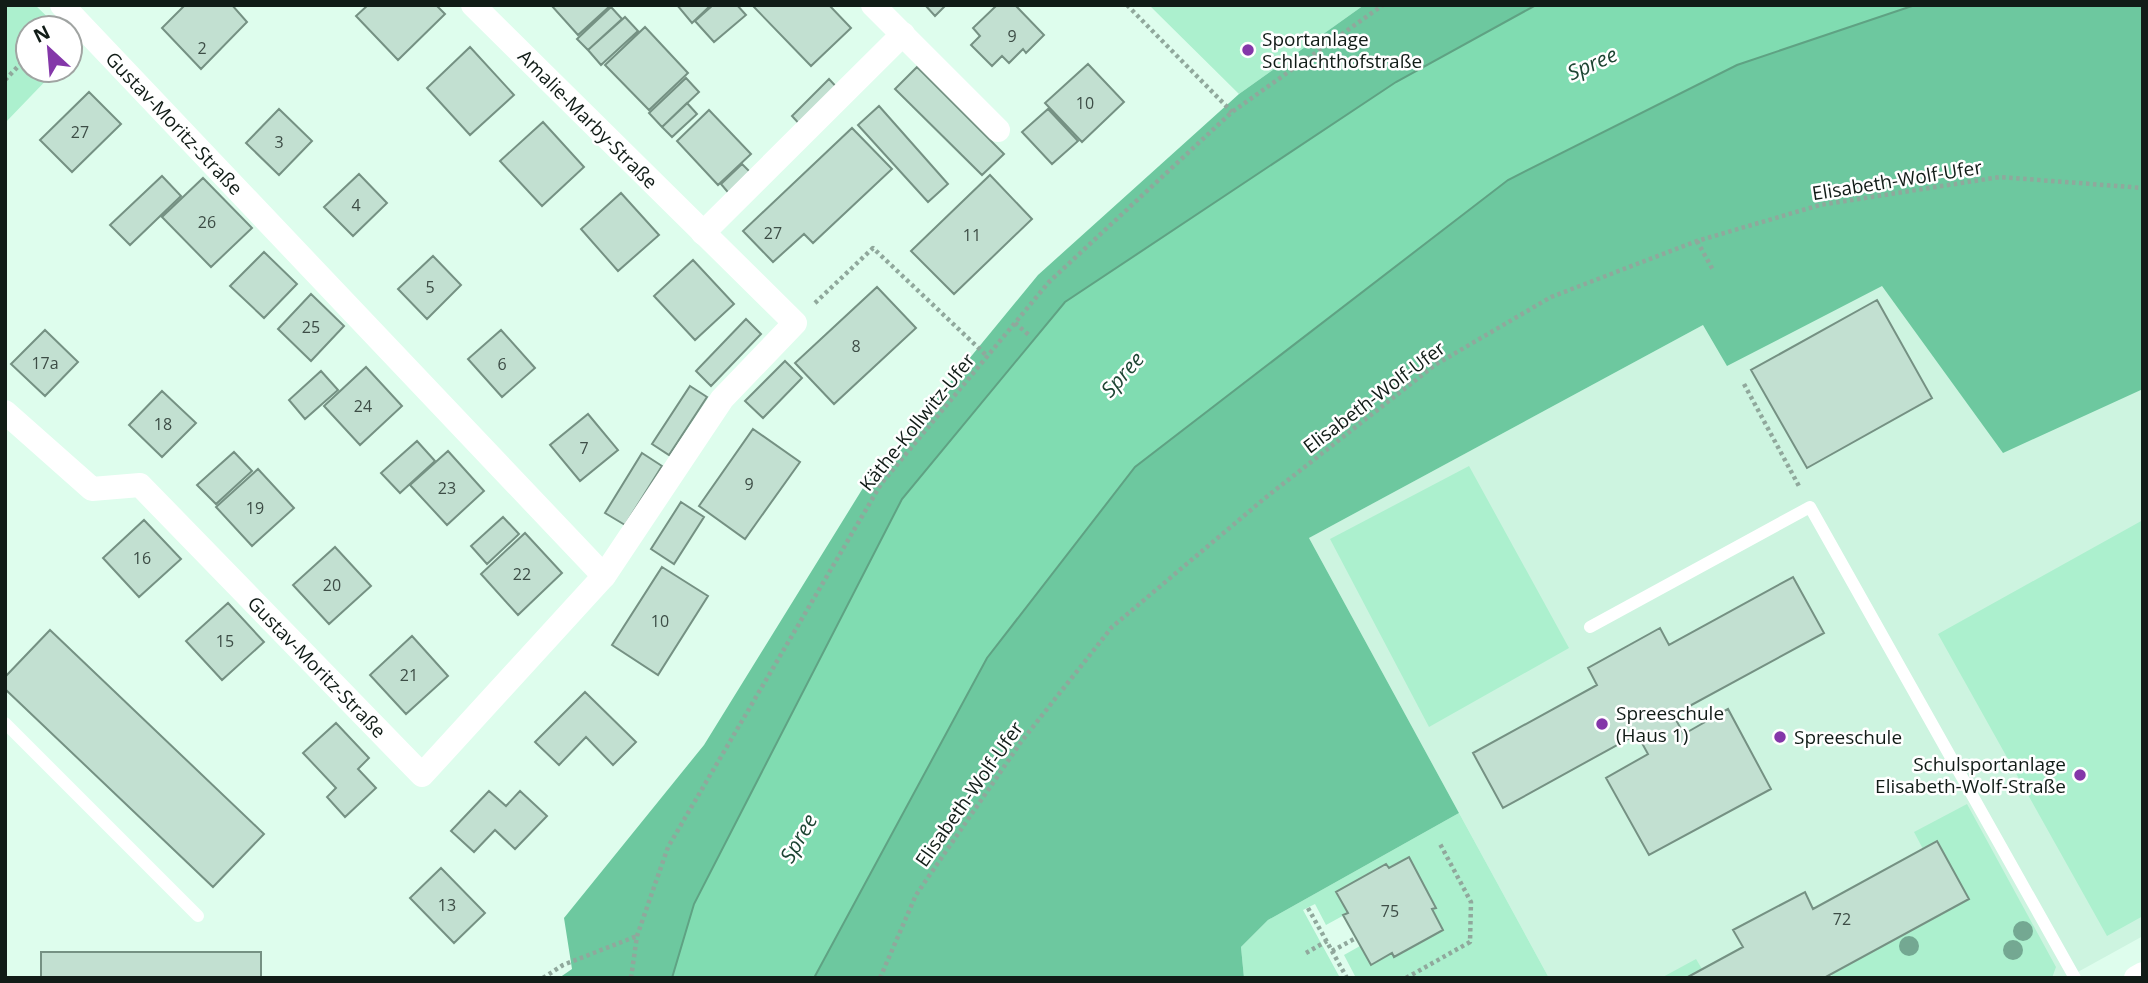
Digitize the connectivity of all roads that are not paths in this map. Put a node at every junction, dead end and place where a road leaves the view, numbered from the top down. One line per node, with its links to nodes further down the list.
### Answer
1 (62, 5): 9 (street, Gustav-Moritz-Straße)
2 (473, 5): 6 (street, Amalie-Marby-Straße)
3 (873, 5): 4 (street)
4 (903, 34): 5 (street); 6 (street)
5 (998, 130)
6 (703, 233): 7 (street, Amalie-Marby-Straße)
7 (795, 323): 9 (street, Gustav-Moritz-Straße)
8 (5, 412): 9 (street, Gustav-Moritz-Straße)
9 (604, 576)
10 (1590, 627): 14 (lane)
11 (5, 723): 12 (lane)
12 (198, 916)
13 (2143, 974): 15 (street)
14 (2075, 978)
15 (2136, 978)

